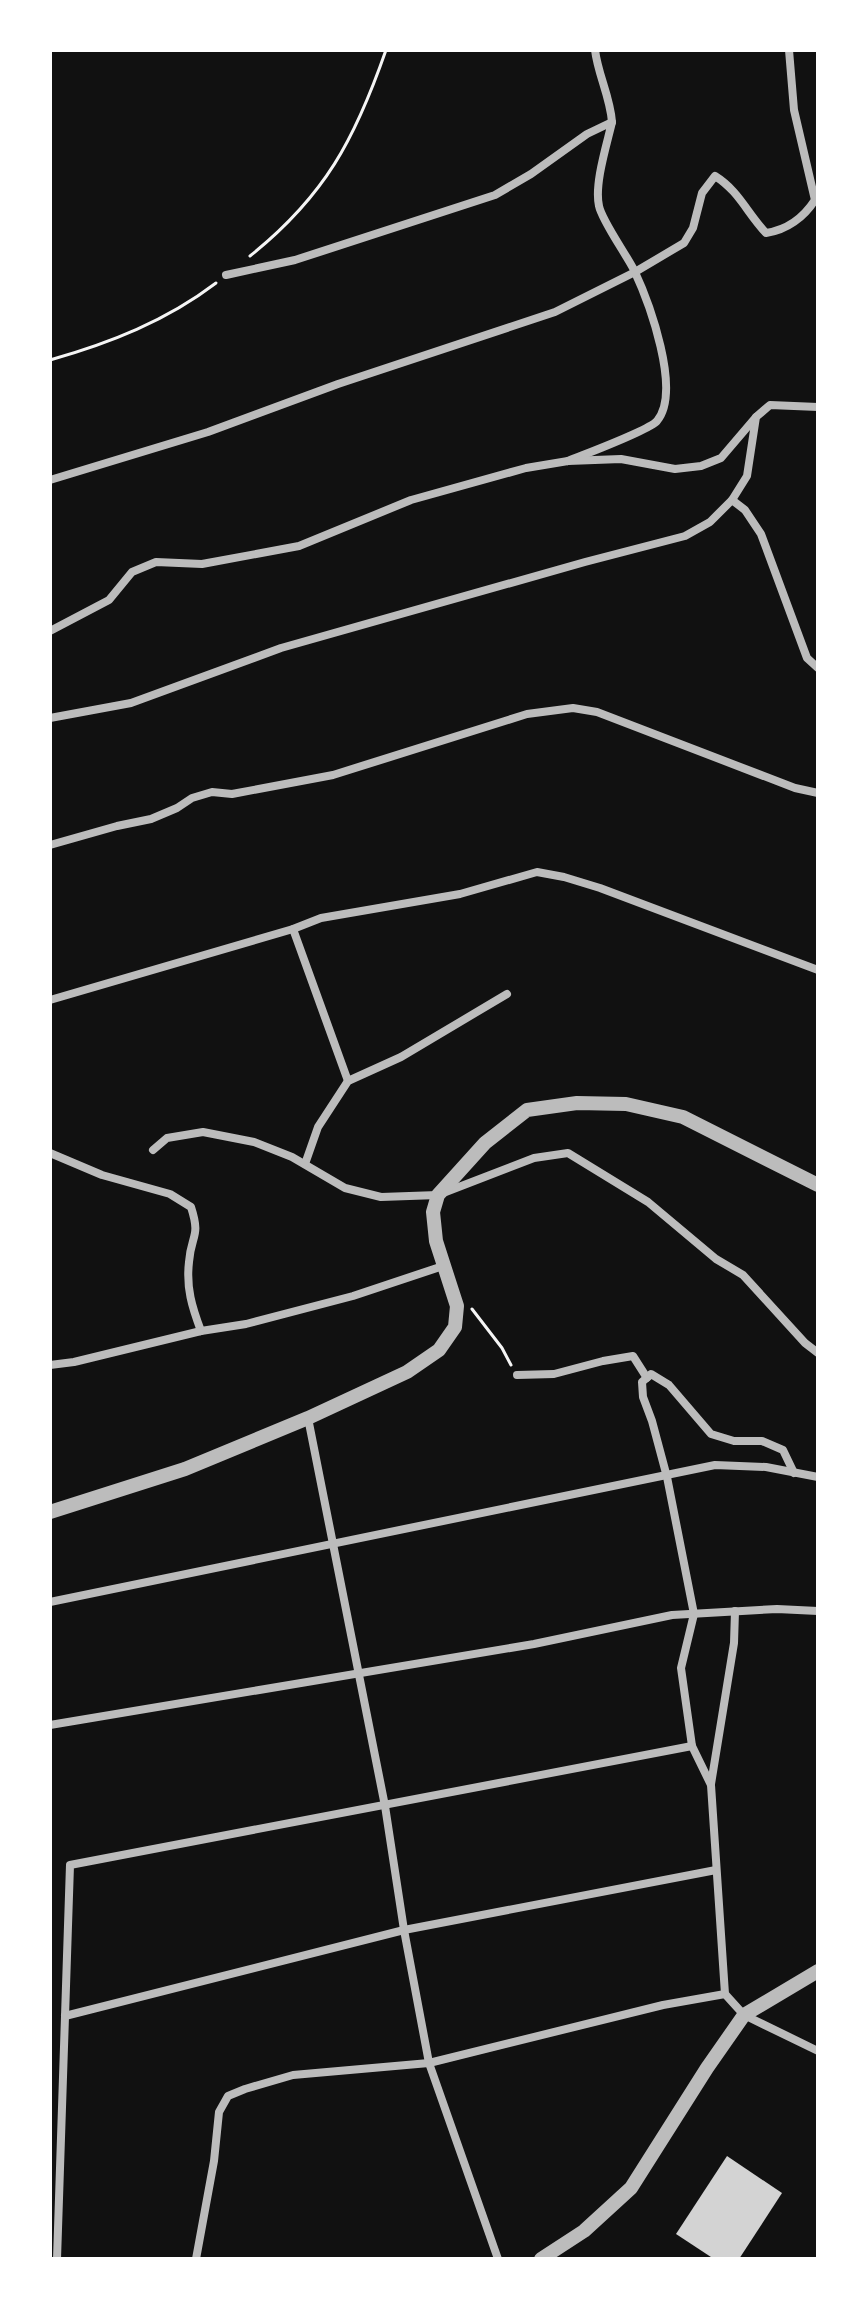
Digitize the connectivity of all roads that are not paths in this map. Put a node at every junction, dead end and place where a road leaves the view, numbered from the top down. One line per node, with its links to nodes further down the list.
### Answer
1 (595, 50): 3 (street)
2 (789, 50): 4 (street)
3 (612, 122): 4 (street); 5 (street)
4 (635, 272): 8 (street); 9 (street)
5 (226, 275)
6 (818, 407): 7 (street)
7 (756, 417): 8 (street); 10 (street)
8 (568, 461): 11 (street)
9 (50, 480)
10 (732, 500): 12 (street); 13 (street)
11 (50, 631)
12 (818, 668)
13 (50, 718)
14 (818, 793): 15 (street)
15 (50, 845)
16 (293, 929): 17 (street); 19 (street); 20 (street)
17 (818, 970)
18 (507, 994): 20 (street)
19 (50, 1000)
20 (348, 1081): 23 (street)
21 (153, 1150): 23 (street)
22 (50, 1153): 27 (street)
23 (305, 1164): 25 (street)
24 (818, 1185): 25 (street)
25 (438, 1195): 26 (street); 28 (street)
26 (443, 1266): 27 (street); 32 (street)
27 (201, 1331): 29 (street)
28 (818, 1353)
29 (50, 1365)
30 (517, 1375): 31 (street)
31 (647, 1378): 33 (street); 34 (street)
32 (308, 1418): 36 (street); 37 (street)
33 (794, 1473): 34 (street); 35 (street)
34 (667, 1477): 37 (street); 41 (street)
35 (818, 1477)
36 (50, 1512)
37 (331, 1544): 38 (street); 42 (street)
38 (50, 1602)
39 (735, 1611): 40 (street); 41 (street); 45 (street)
40 (818, 1611)
41 (694, 1614): 42 (street); 44 (street)
42 (359, 1676): 43 (street); 46 (street)
43 (50, 1725)
44 (692, 1746): 45 (street); 46 (street)
45 (711, 1785): 47 (street)
46 (385, 1806): 48 (street); 52 (street)
47 (716, 1870): 48 (street); 50 (street)
48 (404, 1930): 52 (street); 54 (street)
49 (818, 1971): 51 (street)
50 (725, 1994): 51 (street); 54 (street)
51 (744, 2015): 53 (street); 58 (street)
52 (65, 2016): 55 (street)
53 (818, 2051)
54 (429, 2063): 56 (street); 57 (street)
55 (57, 2259)
56 (196, 2259)
57 (498, 2259)
58 (541, 2259)

